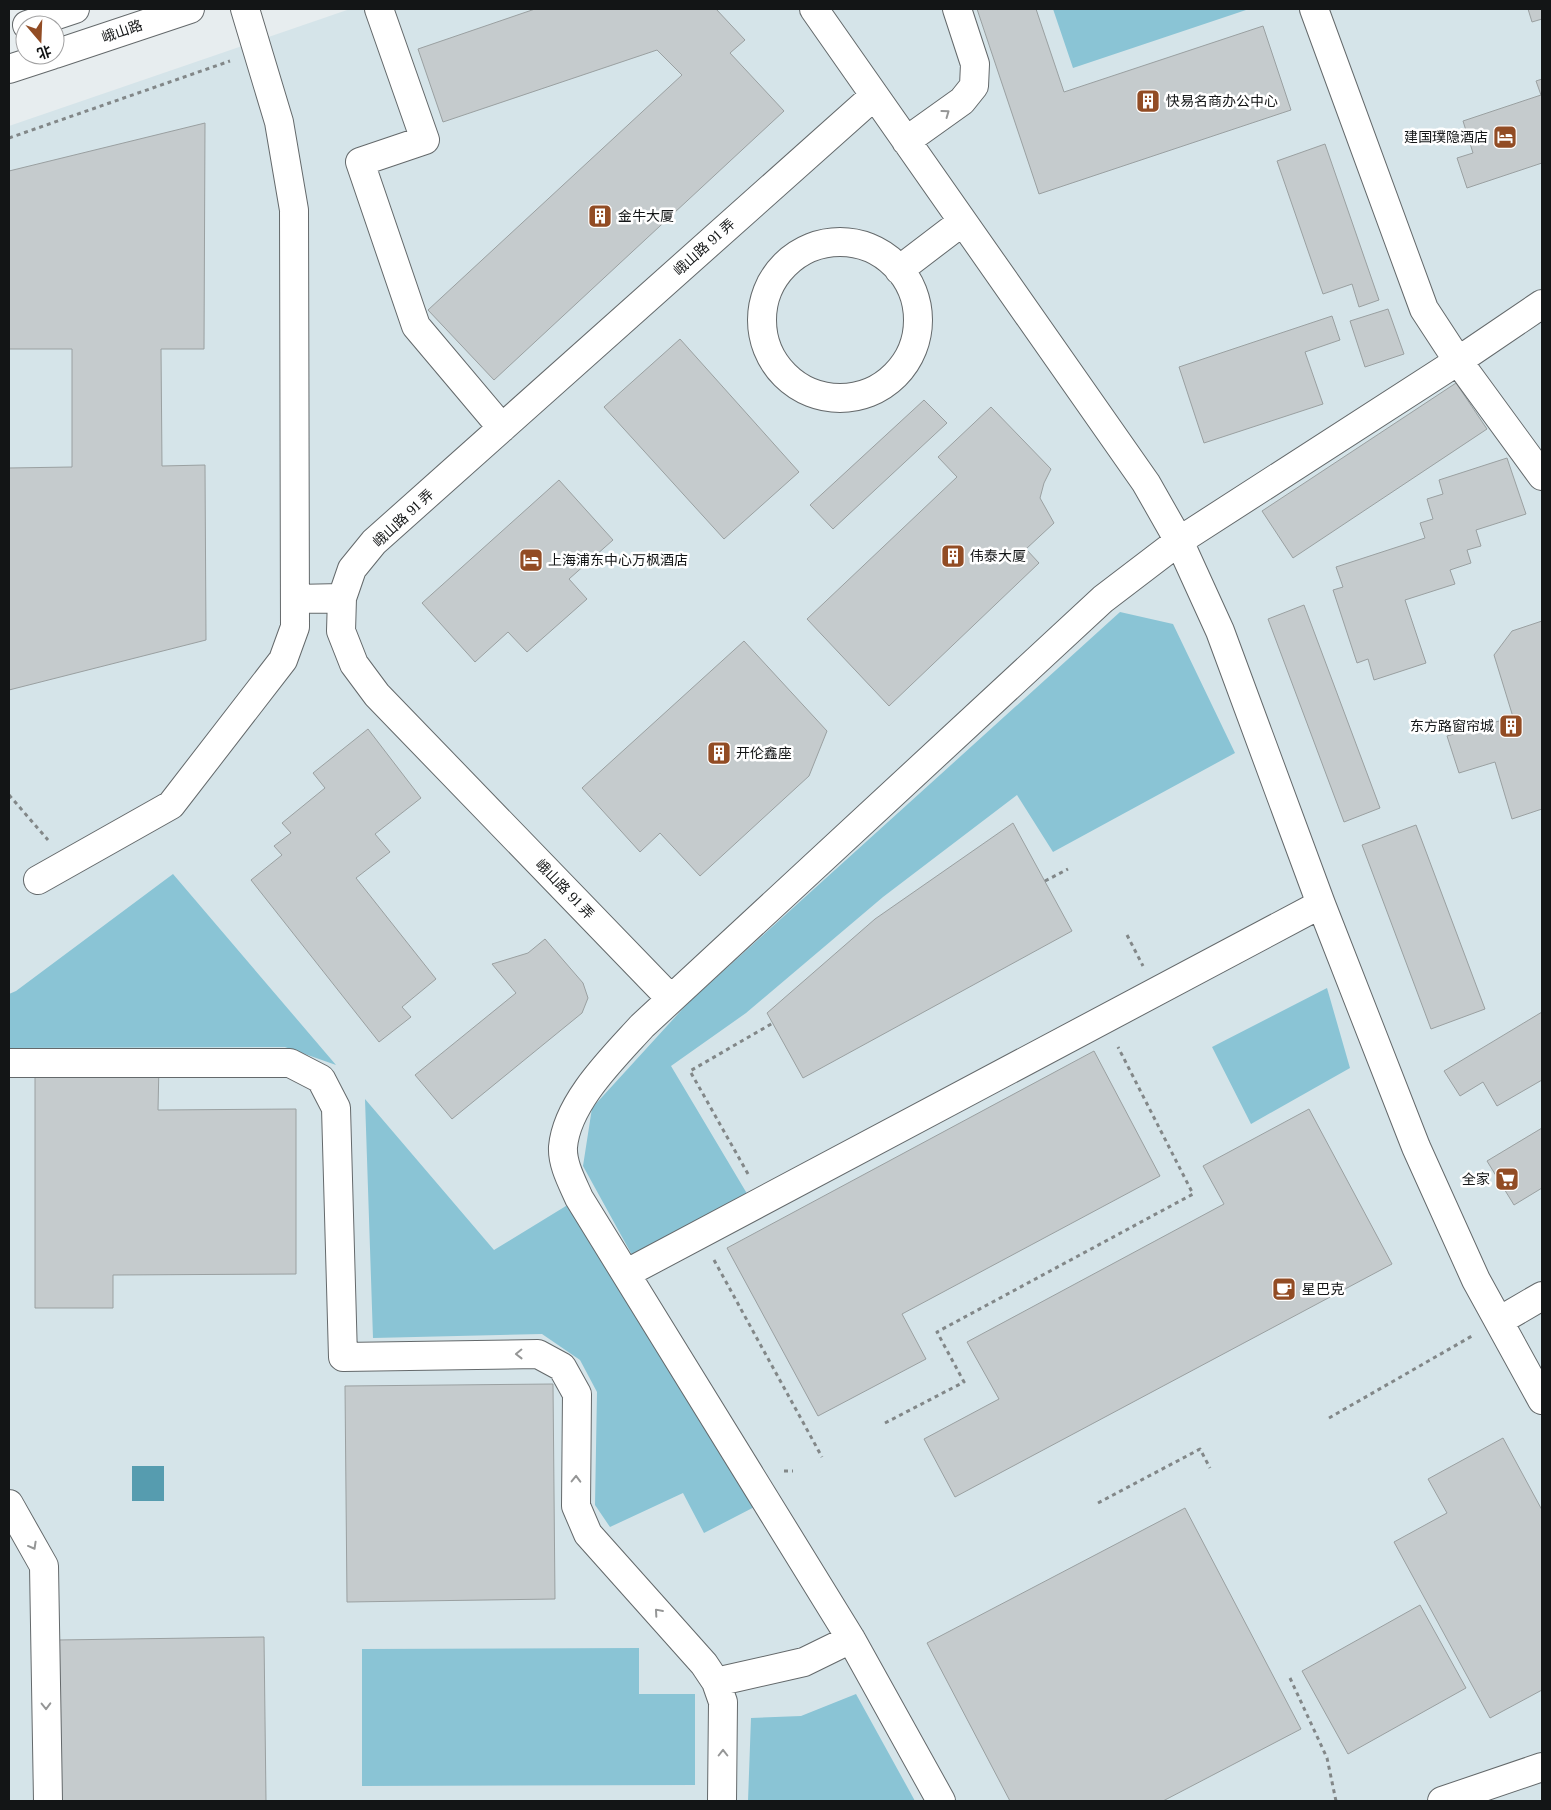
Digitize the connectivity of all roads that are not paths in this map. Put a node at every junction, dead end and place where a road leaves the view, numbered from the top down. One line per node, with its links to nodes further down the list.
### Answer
1 (74, 9): 8 (street)
2 (190, 9): 9 (street, 峨山路)
3 (245, 9): 20 (street)
4 (379, 9): 16 (street)
5 (814, 9): 10 (street)
6 (957, 9): 11 (street, one-way to 6)
7 (1314, 9): 15 (street)
8 (56, 15)
9 (65, 50)
10 (874, 96): 11 (street); 16 (street, 峨山路 91 弄)
11 (906, 141): 12 (street)
12 (962, 222): 13 (street); 18 (street)
13 (899, 270): 13 (street)
14 (1542, 304): 15 (street)
15 (1458, 362): 17 (street); 18 (street)
16 (502, 428): 19 (street, 峨山路 91 弄)
17 (1542, 476)
18 (1179, 541): 22 (street); 23 (street)
19 (342, 598): 20 (street); 23 (street, 峨山路 91 弄)
20 (295, 599): 21 (street)
21 (38, 880)
22 (1321, 904): 25 (street); 27 (street)
23 (671, 999): 25 (street)
24 (9, 1063): 31 (street, one-way to 24)
25 (627, 1273): 30 (street)
26 (1542, 1296): 27 (street)
27 (1499, 1321): 28 (street)
28 (1542, 1400)
29 (9, 1504): 33 (street, one-way to 33)
30 (850, 1640): 31 (street); 35 (street)
31 (716, 1682): 34 (street, one-way to 31)
32 (1542, 1767): 36 (street)
33 (48, 1801)
34 (722, 1801)
35 (941, 1801)
36 (1442, 1801)

